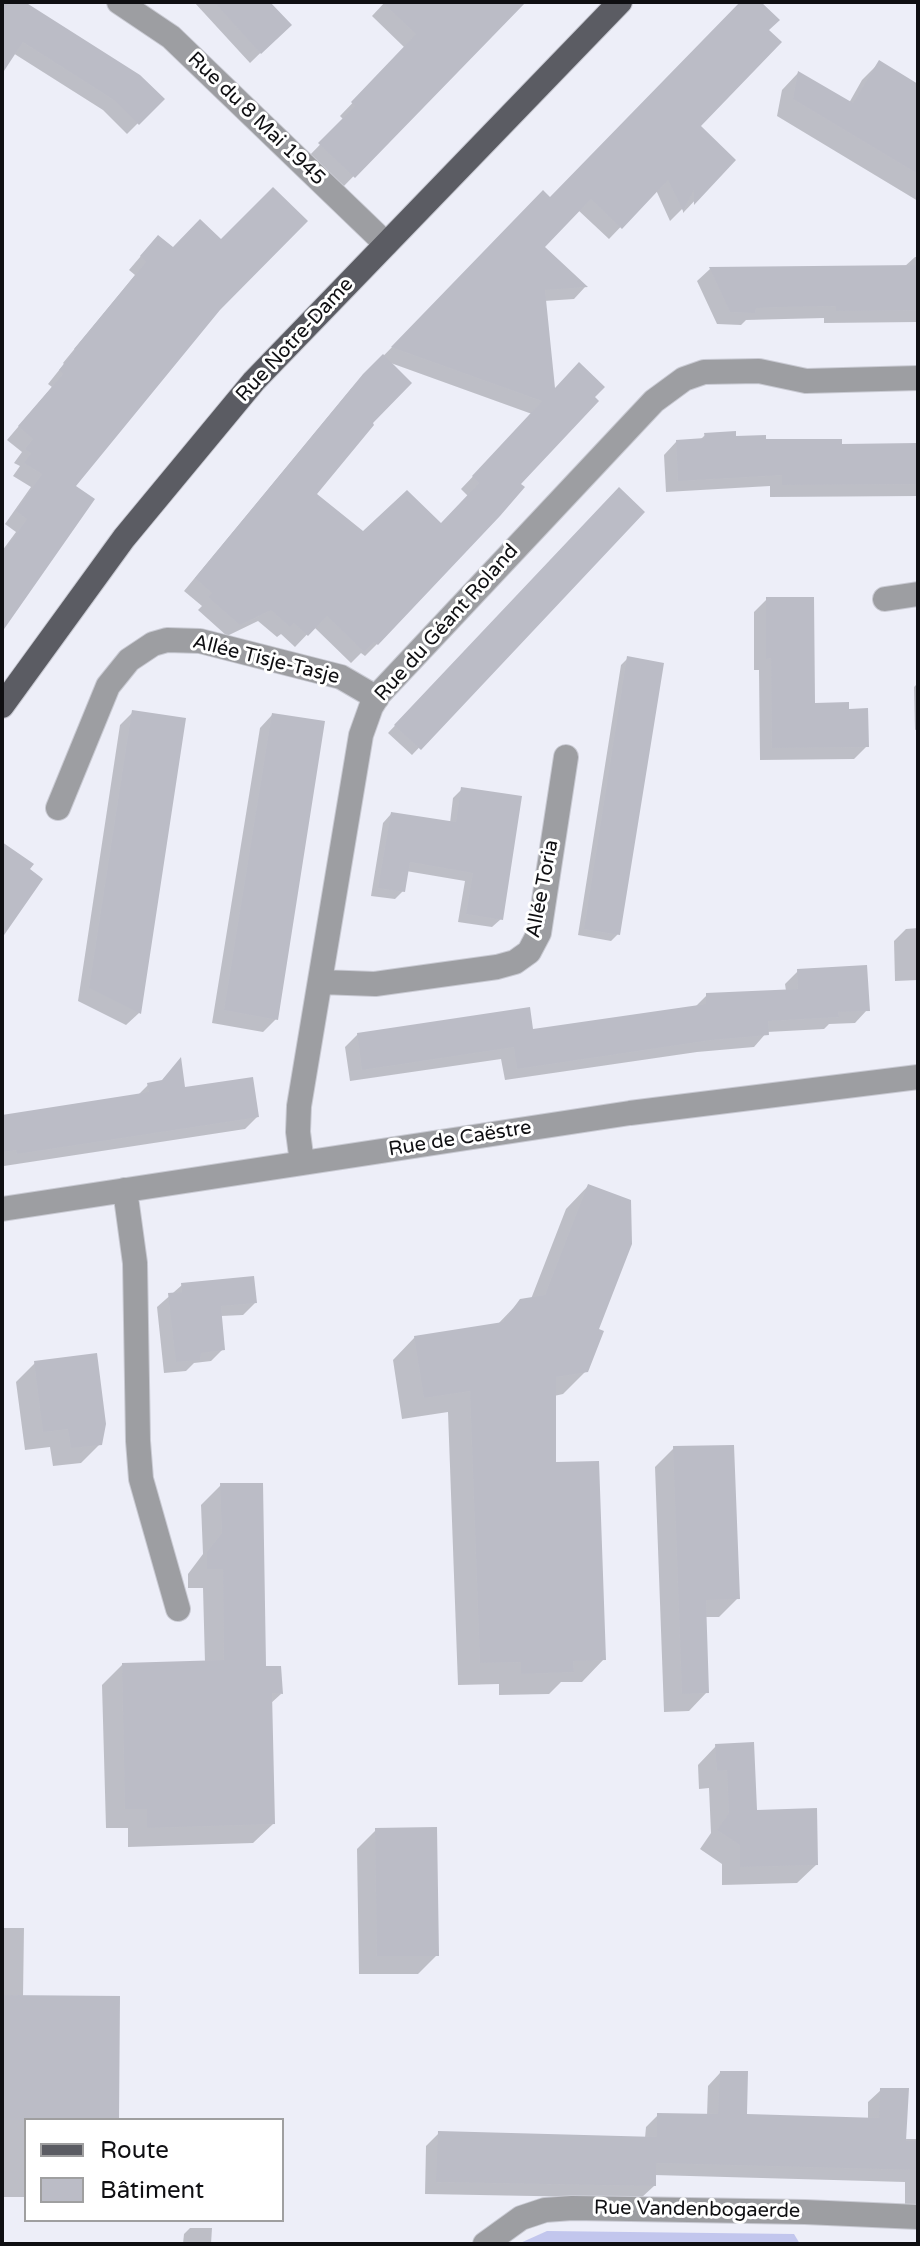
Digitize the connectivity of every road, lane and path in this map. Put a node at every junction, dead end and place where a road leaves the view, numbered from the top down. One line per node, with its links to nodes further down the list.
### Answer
1 (119, 2): 3 (street, Rue du 8 Mai 1945)
2 (620, 2): 3 (main road, Rue Notre-Dame)
3 (386, 244): 8 (main road, Rue Notre-Dame)
4 (918, 378): 7 (street, Rue du Géant Roland)
5 (918, 594): 6 (street)
6 (885, 599)
7 (377, 698): 10 (street, Allée Tisje-Tasje); 11 (street, Rue du Géant Roland)
8 (2, 706)
9 (566, 757): 11 (street, Allée Toria)
10 (58, 808)
11 (321, 982): 13 (street, Rue du Géant Roland)
12 (918, 1077): 13 (street, Rue de Caëstre)
13 (302, 1163): 14 (street, Rue de Caëstre)
14 (125, 1190): 15 (street, Rue de Caëstre); 16 (street)
15 (2, 1209)
16 (178, 1609)
17 (918, 2217): 18 (street, Rue Vandenbogaerde)
18 (485, 2244)

